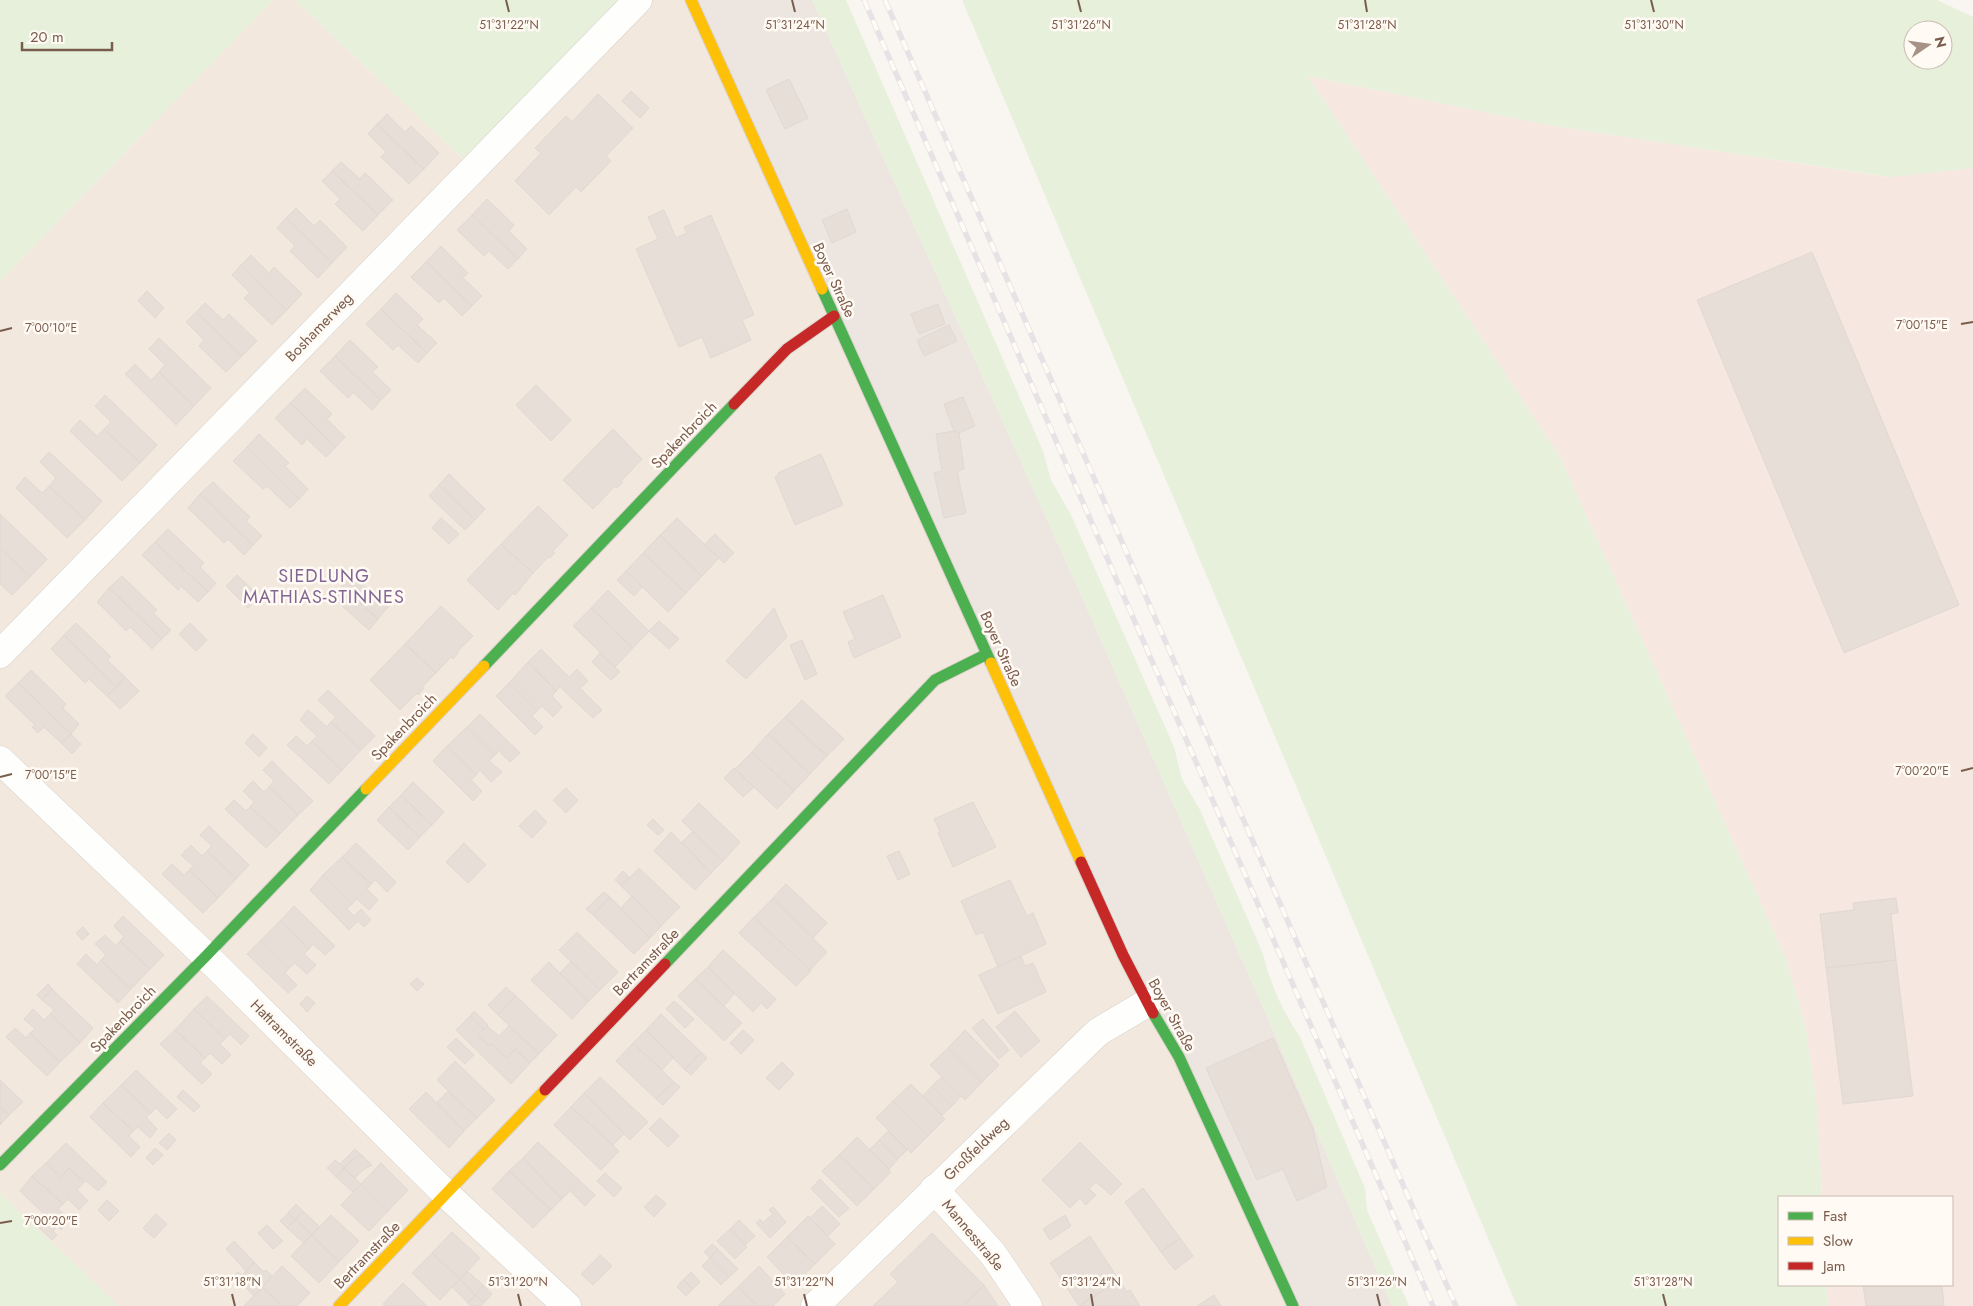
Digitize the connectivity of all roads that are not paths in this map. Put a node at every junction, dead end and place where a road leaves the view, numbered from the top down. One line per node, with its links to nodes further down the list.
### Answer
1 (638, 0): 4 (street, Boshamerweg)
2 (691, 0): 3 (street, Boyer Straße)
3 (834, 316): 5 (street, Boyer Straße); 7 (street, Spakenbroich)
4 (0, 654)
5 (987, 654): 8 (street, Boyer Straße); 11 (street, Bertramstraße)
6 (0, 760): 7 (street, Hattramstraße)
7 (206, 956): 9 (street, Spakenbroich); 11 (street, Hattramstraße)
8 (1147, 1004): 10 (street, Großfeldweg); 16 (street, Boyer Straße)
9 (0, 1165)
10 (934, 1189): 14 (street, Großfeldweg); 15 (street, Mannesstraße)
11 (446, 1194): 12 (street, Bertramstraße); 13 (street, Hattramstraße)
12 (339, 1306)
13 (567, 1306)
14 (815, 1306)
15 (1028, 1306)
16 (1293, 1306)

